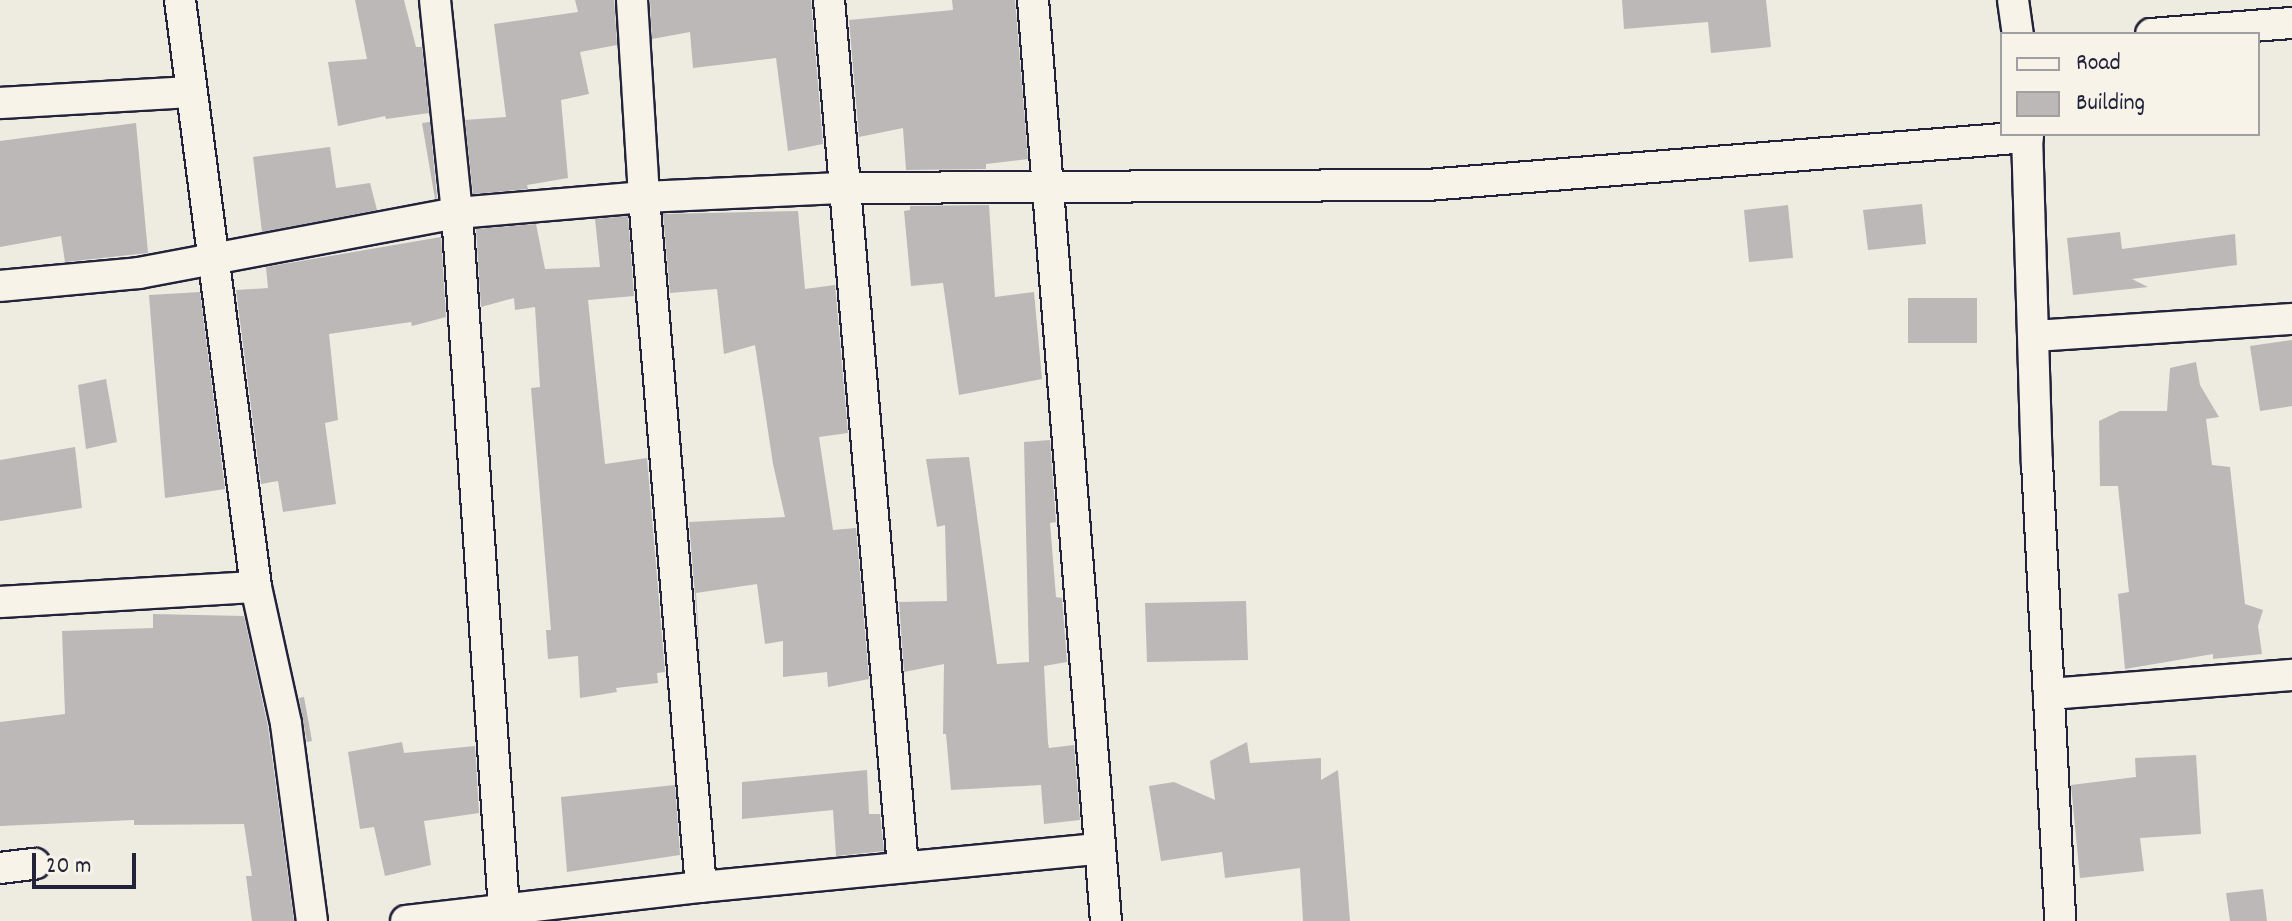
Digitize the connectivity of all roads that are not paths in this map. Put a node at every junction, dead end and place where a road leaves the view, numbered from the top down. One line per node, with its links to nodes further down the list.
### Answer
1 (180, 0): 10 (street)
2 (435, 0): 16 (street)
3 (632, 0): 15 (street)
4 (829, 0): 14 (street)
5 (1033, 0): 13 (street)
6 (2013, 0): 8 (street)
7 (2292, 23): 9 (street)
8 (2018, 32)
9 (2177, 32)
10 (189, 92): 11 (street); 17 (street)
11 (0, 103)
12 (2028, 136): 13 (street); 20 (street)
13 (1049, 187): 14 (street); 25 (street)
14 (846, 188): 15 (street); 27 (street)
15 (644, 197): 16 (street); 29 (street)
16 (457, 213): 17 (street); 30 (street)
17 (212, 261): 18 (street); 21 (street)
18 (0, 286)
19 (2292, 319): 20 (street)
20 (2034, 336): 24 (street)
21 (256, 587): 22 (street); 31 (street)
22 (0, 602)
23 (2292, 675): 24 (street)
24 (2049, 694): 34 (street)
25 (1098, 849): 27 (street); 33 (street)
26 (35, 864): 28 (street)
27 (903, 866): 29 (street)
28 (0, 868)
29 (701, 887): 30 (street)
30 (504, 910): 32 (street)
31 (312, 921)
32 (406, 921)
33 (1106, 921)
34 (2060, 921)

